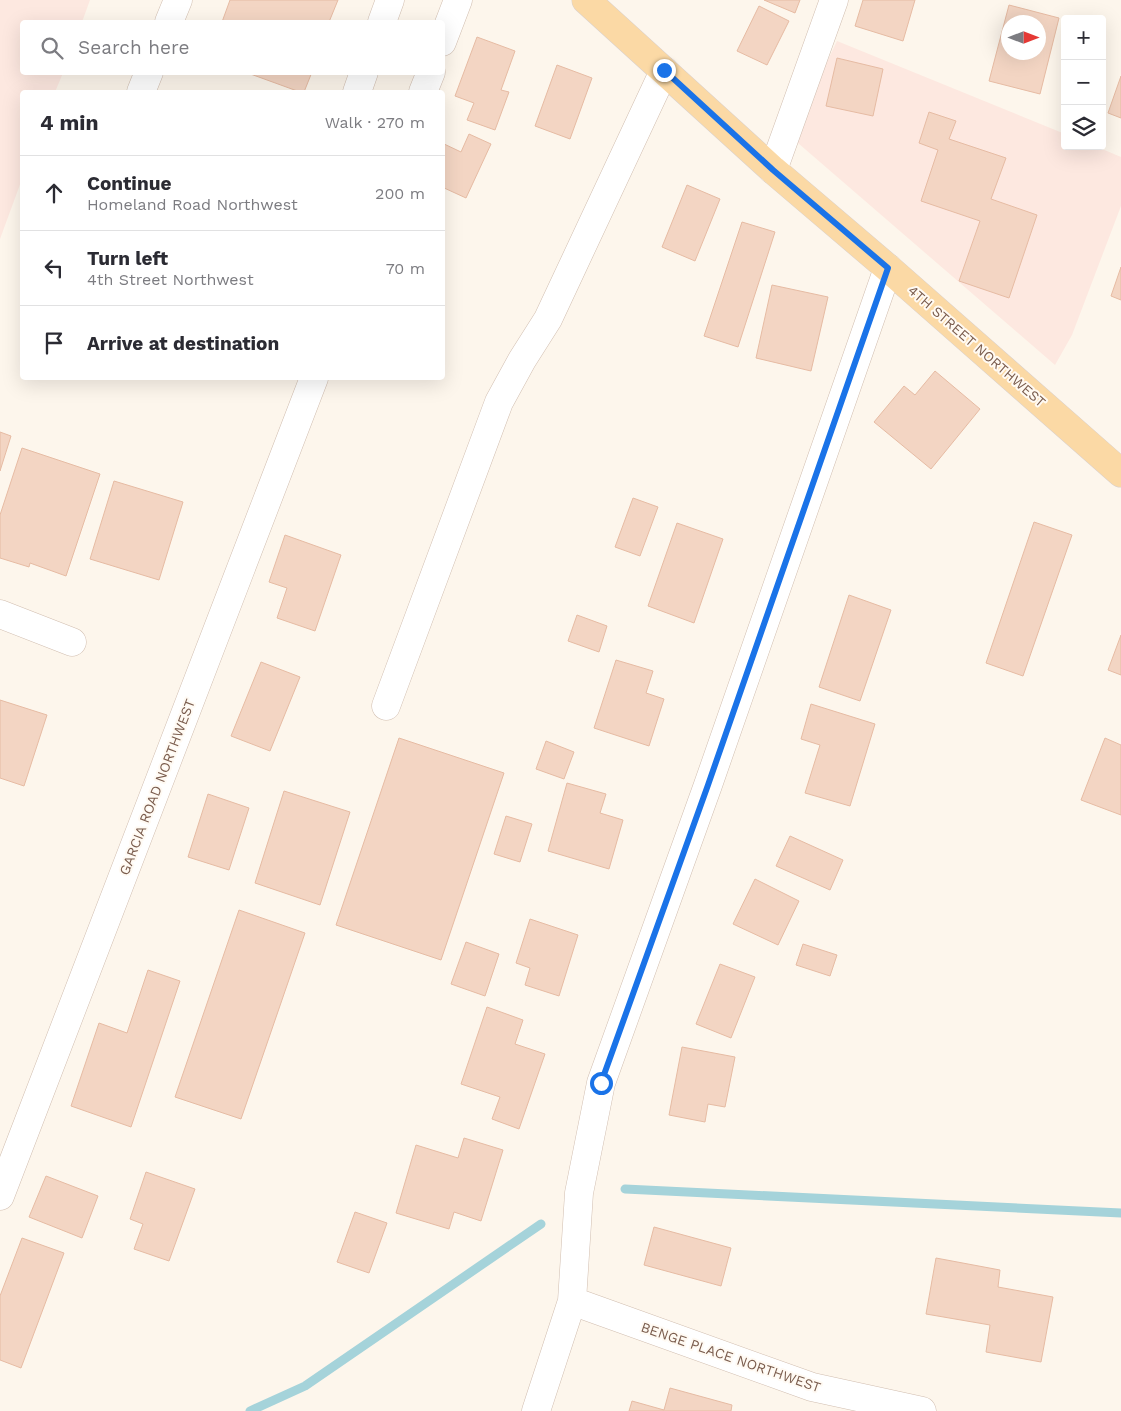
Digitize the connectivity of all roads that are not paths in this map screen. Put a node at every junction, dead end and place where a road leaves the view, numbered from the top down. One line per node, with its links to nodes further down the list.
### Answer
1 (178, 0): 6 (street)
2 (390, 0): 7 (street)
3 (458, 0): 8 (street)
4 (586, 0): 9 (main road, 4TH STREET NORTHWEST)
5 (834, 0): 16 (street)
6 (170, 20)
7 (383, 20)
8 (445, 34)
9 (664, 70): 16 (main road, 4TH STREET NORTHWEST); 22 (street)
10 (148, 75): 13 (street)
11 (363, 75): 14 (street)
12 (430, 75): 15 (street)
13 (142, 90)
14 (358, 90)
15 (424, 90)
16 (773, 170): 17 (main road, 4TH STREET NORTHWEST)
17 (888, 268): 19 (main road, 4TH STREET NORTHWEST); 24 (street)
18 (313, 380): 23 (street, GARCIA ROAD NORTHWEST)
19 (1121, 473)
20 (0, 614): 21 (street)
21 (72, 642)
22 (386, 706)
23 (0, 1196)
24 (572, 1301): 25 (street); 26 (street, BENGE PLACE NORTHWEST)
25 (536, 1411)
26 (922, 1411)

